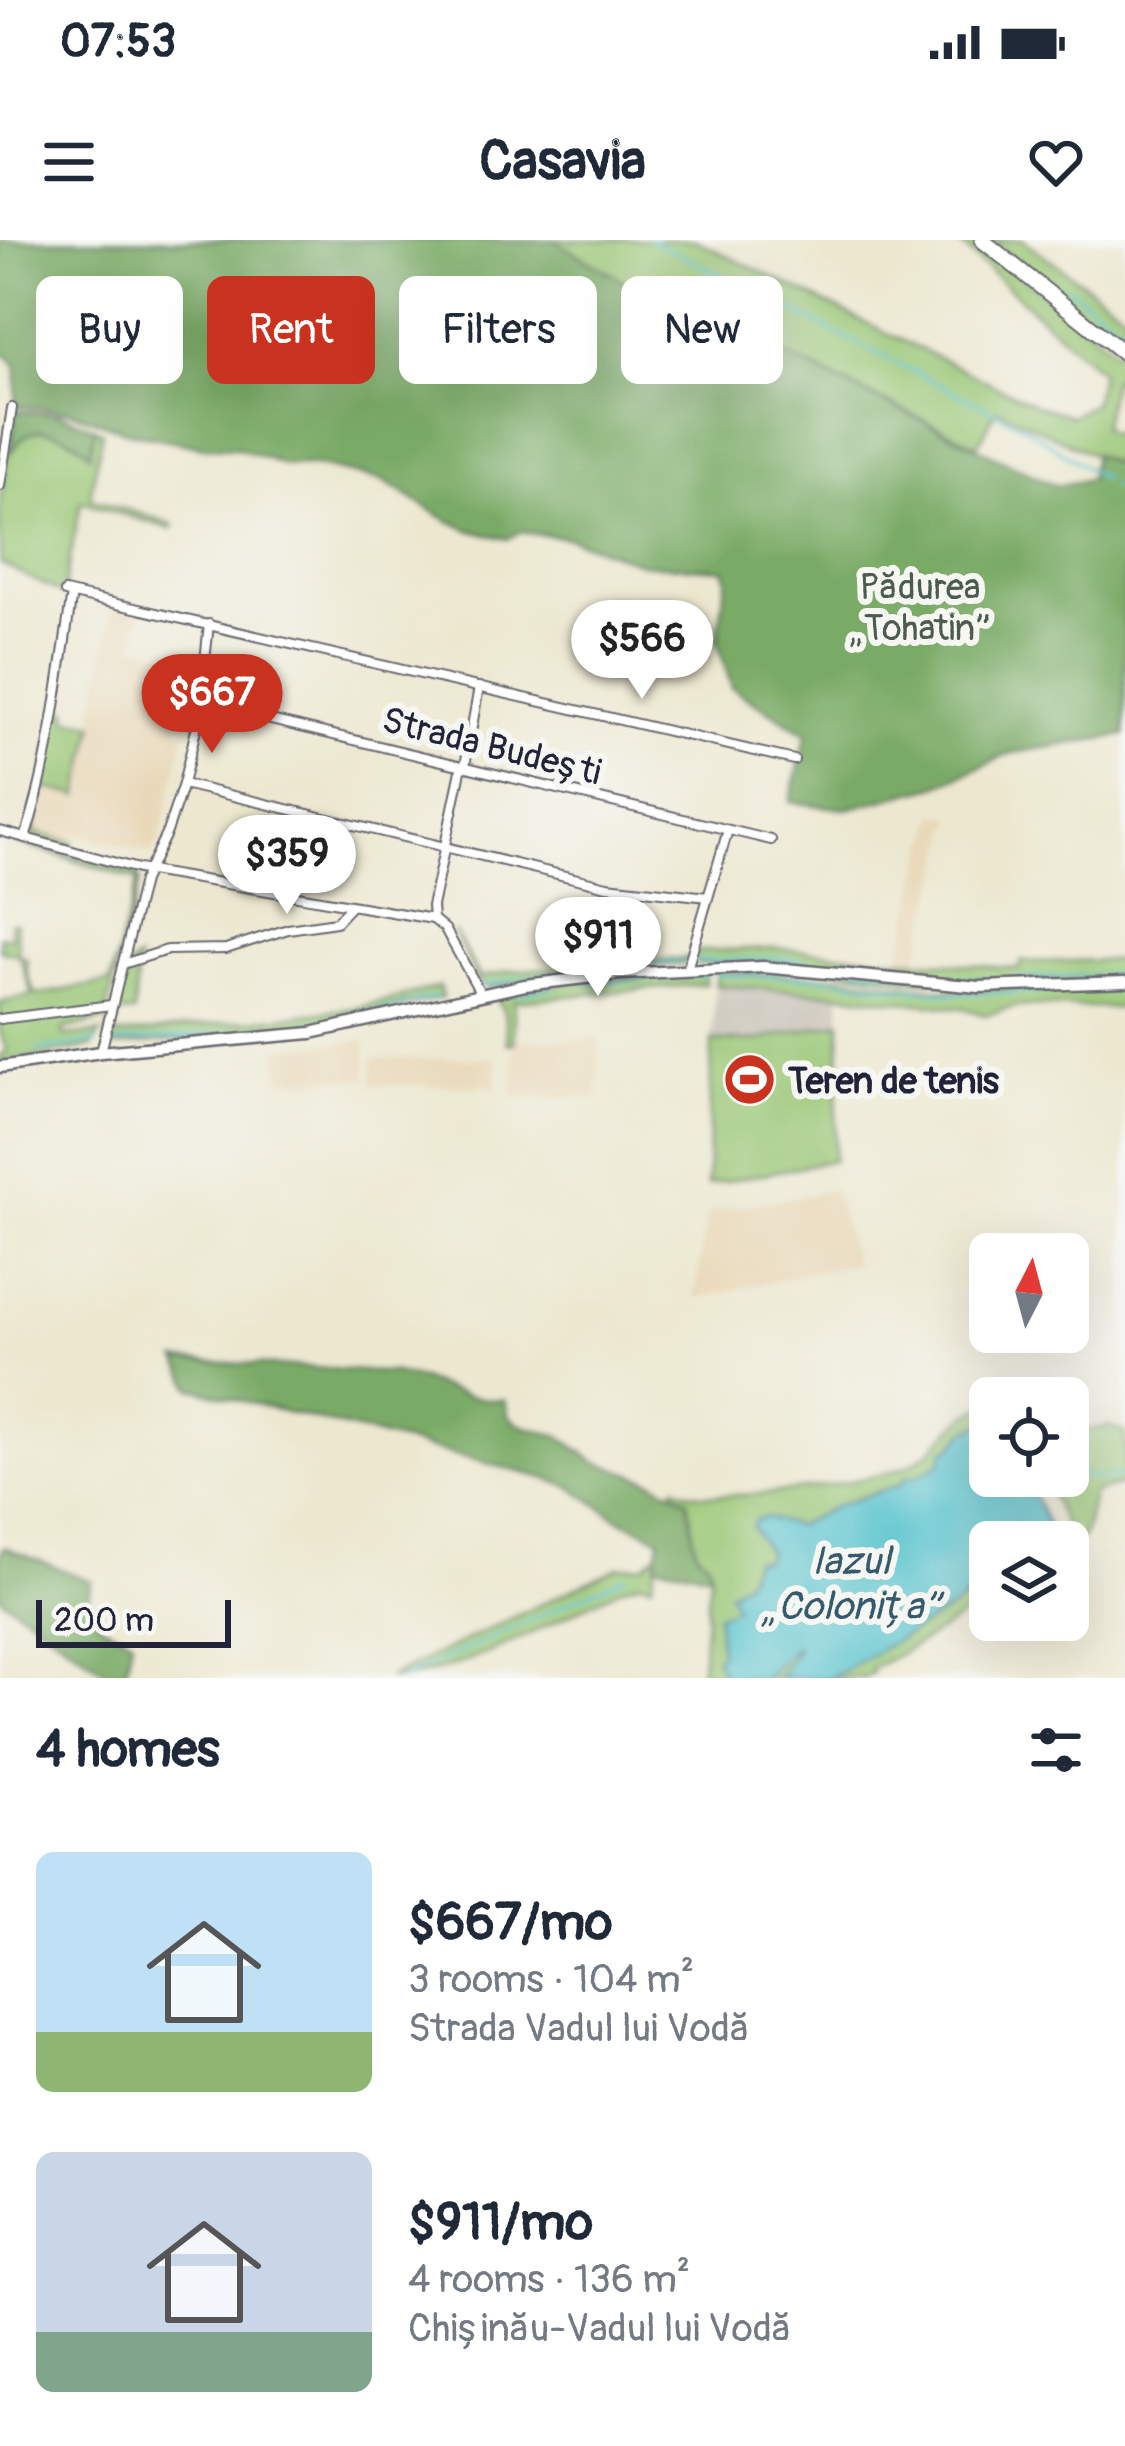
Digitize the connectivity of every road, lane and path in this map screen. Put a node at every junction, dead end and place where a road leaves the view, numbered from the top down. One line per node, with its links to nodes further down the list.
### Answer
1 (982, 240): 2 (highway)
2 (1125, 354)
3 (12, 408): 4 (street)
4 (0, 486)
5 (208, 624): 6 (street); 7 (street); 13 (street)
6 (479, 686): 8 (street); 9 (street)
7 (200, 703): 9 (street, Strada Budești); 10 (street)
8 (794, 760)
9 (464, 766): 11 (street, Strada Budești); 15 (street)
10 (182, 784): 15 (street); 16 (street)
11 (728, 830): 14 (street, Strada Budești); 17 (street)
12 (0, 831): 13 (street)
13 (26, 838): 16 (street)
14 (771, 840)
15 (443, 846): 17 (street); 19 (street)
16 (147, 869): 18 (street); 20 (street)
17 (708, 897): 21 (street)
18 (350, 908): 19 (street); 20 (street)
19 (434, 919): 23 (street)
20 (122, 965): 24 (street)
21 (687, 969): 22 (main road); 23 (main road)
22 (1125, 982)
23 (481, 994): 26 (main road)
24 (111, 1005): 25 (street); 26 (street)
25 (0, 1019)
26 (100, 1052): 27 (main road)
27 (0, 1067)

